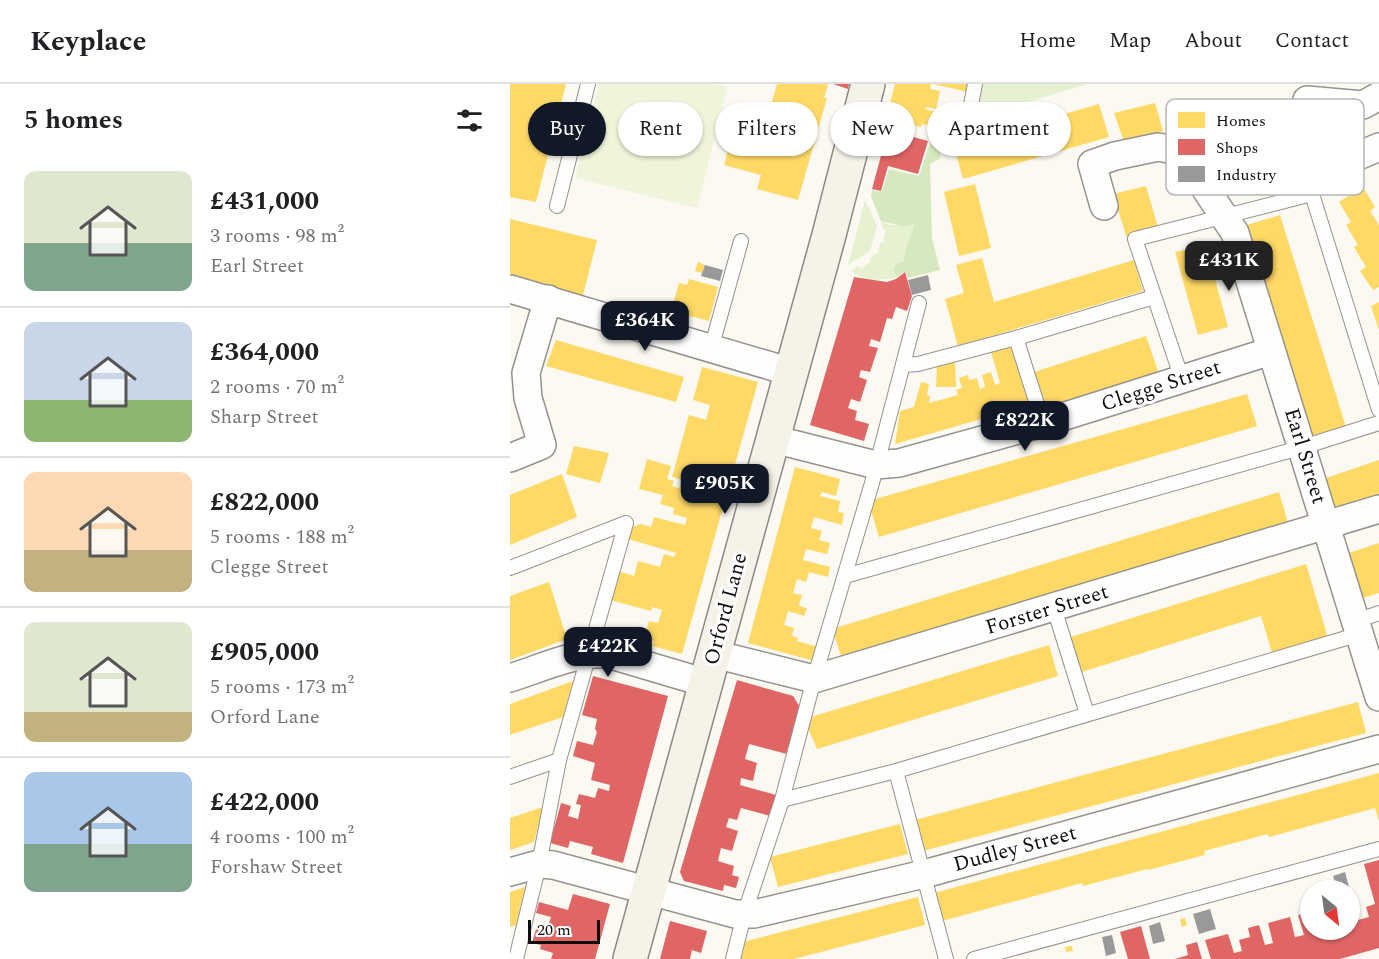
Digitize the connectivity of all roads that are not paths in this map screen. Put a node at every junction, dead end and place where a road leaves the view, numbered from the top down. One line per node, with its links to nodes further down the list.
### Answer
1 (588, 84): 12 (lane)
2 (868, 84): 24 (street, Orford Lane)
3 (975, 84): 5 (lane)
4 (1371, 101): 7 (street)
5 (972, 102)
6 (1166, 148): 13 (street, Earl Street)
7 (1379, 148): 8 (street)
8 (1364, 154)
9 (1209, 195): 14 (street, Earl Street)
10 (1290, 195): 14 (lane)
11 (1316, 195): 27 (lane)
12 (557, 206)
13 (1104, 206)
14 (1225, 217): 17 (lane); 22 (street, Earl Street)
15 (741, 241): 21 (lane)
16 (510, 289): 18 (street)
17 (1154, 297): 20 (lane); 26 (lane)
18 (548, 299): 21 (street); 25 (street)
19 (919, 303): 23 (lane)
20 (1016, 338): 23 (lane); 28 (lane)
21 (711, 349): 24 (street)
22 (1271, 351): 26 (street, Clegge Street); 31 (street, Earl Street)
23 (903, 365): 33 (lane)
24 (791, 372): 30 (street, Orford Lane)
25 (518, 373): 32 (street)
26 (1182, 379): 28 (street, Clegge Street)
27 (1379, 410)
28 (1043, 423): 33 (street, Clegge Street)
29 (1379, 423): 31 (lane)
30 (773, 439): 33 (street, Clegge Street); 41 (street, Orford Lane)
31 (1303, 447): 35 (street, Earl Street); 37 (lane)
32 (510, 458)
33 (876, 465): 37 (lane)
34 (1379, 509): 35 (street, Forster Street)
35 (1326, 524): 38 (street, Forster Street); 39 (street, Earl Street)
36 (510, 568): 40 (lane)
37 (845, 576): 43 (lane)
38 (1054, 608): 43 (street, Forster Street); 45 (lane)
39 (1365, 623): 44 (street, Earl Street); 45 (lane)
40 (591, 653): 41 (street); 42 (street); 47 (lane)
41 (710, 668): 43 (street); 55 (street, Orford Lane)
42 (510, 678)
43 (814, 679): 50 (lane)
44 (1379, 697)
45 (1087, 714): 48 (lane)
46 (1379, 749): 54 (street, Dudley Street)
47 (559, 760): 49 (lane); 52 (lane)
48 (896, 771): 50 (lane); 54 (lane)
49 (510, 777)
50 (782, 800): 56 (lane)
51 (1379, 849): 61 (lane)
52 (539, 864): 53 (street); 55 (street, Dudley Street); 57 (lane)
53 (510, 872)
54 (924, 874): 56 (street, Dudley Street); 60 (lane)
55 (648, 891): 56 (street, Dudley Street); 58 (street, Orford Lane)
56 (744, 915): 59 (lane)
57 (516, 959)
58 (630, 959)
59 (733, 959)
60 (946, 959)
61 (974, 959)

